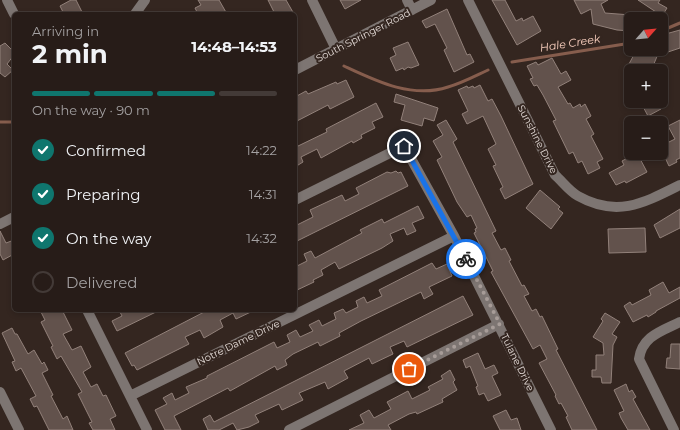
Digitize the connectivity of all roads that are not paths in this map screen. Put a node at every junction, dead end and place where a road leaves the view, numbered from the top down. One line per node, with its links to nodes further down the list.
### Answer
1 (7, 0): 8 (street)
2 (145, 0): 9 (street)
3 (312, 0): 10 (street)
4 (407, 0): 7 (street)
5 (431, 0): 7 (street, South Springer Road)
6 (468, 0): 12 (street, Sunshine Drive)
7 (412, 10): 10 (street, South Springer Road)
8 (13, 12)
9 (136, 12)
10 (336, 49): 11 (street, South Springer Road)
11 (297, 69)
12 (680, 185)
13 (297, 199): 16 (street, Tulane Drive)
14 (12, 218): 15 (street)
15 (0, 224)
16 (454, 236): 19 (street, Tulane Drive); 21 (street, Notre Dame Drive)
17 (88, 312): 21 (street)
18 (680, 322): 26 (street)
19 (500, 324): 24 (street); 25 (street, Tulane Drive)
20 (0, 392): 22 (street)
21 (130, 396): 23 (street)
22 (19, 430)
23 (147, 430)
24 (288, 430)
25 (552, 430)
26 (674, 430)

